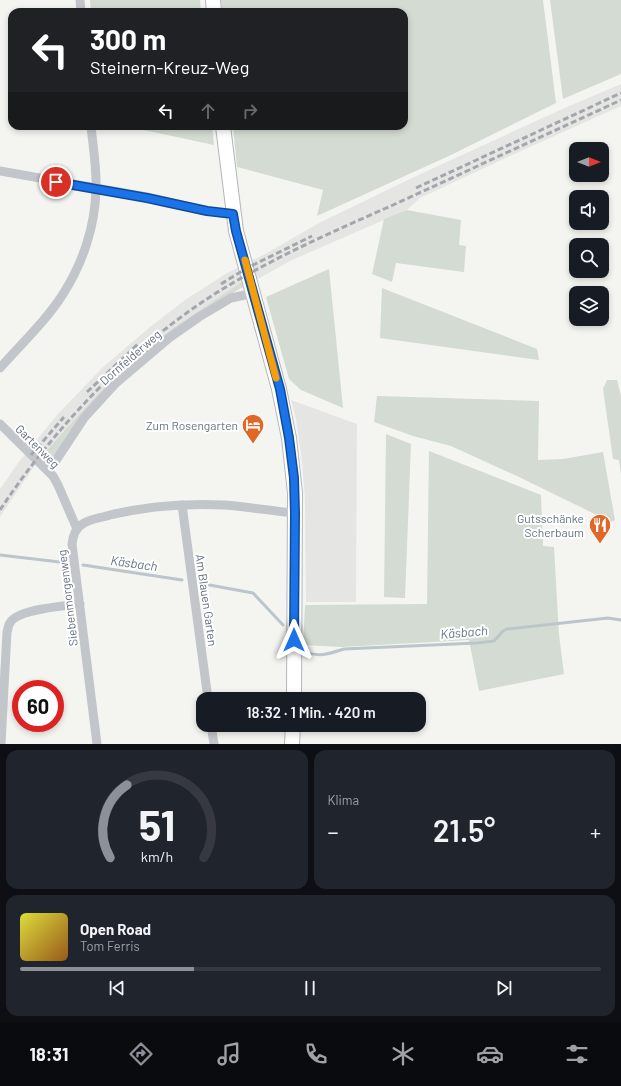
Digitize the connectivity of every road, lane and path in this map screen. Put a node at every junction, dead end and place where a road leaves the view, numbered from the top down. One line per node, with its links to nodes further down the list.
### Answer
1 (91, 130): 4 (street)
2 (223, 130): 5 (main road)
3 (0, 171): 4 (street)
4 (96, 189): 5 (street); 7 (street)
5 (233, 214): 6 (main road)
6 (254, 293): 9 (street, Dornfelderweg); 11 (main road)
7 (0, 368)
8 (0, 424): 9 (street, Gartenweg)
9 (49, 471): 12 (street, Gartenweg)
10 (182, 505): 11 (street); 12 (street); 14 (street, Am Blauen Garten)
11 (295, 513): 15 (main road)
12 (77, 529): 13 (street, Siebenmorgenweg)
13 (80, 604): 18 (street); 19 (street, Siebenmorgenweg)
14 (207, 692)
15 (294, 692)
16 (212, 732): 20 (street)
17 (293, 732): 21 (main road)
18 (1, 744)
19 (97, 744)
20 (214, 744)
21 (292, 744)

